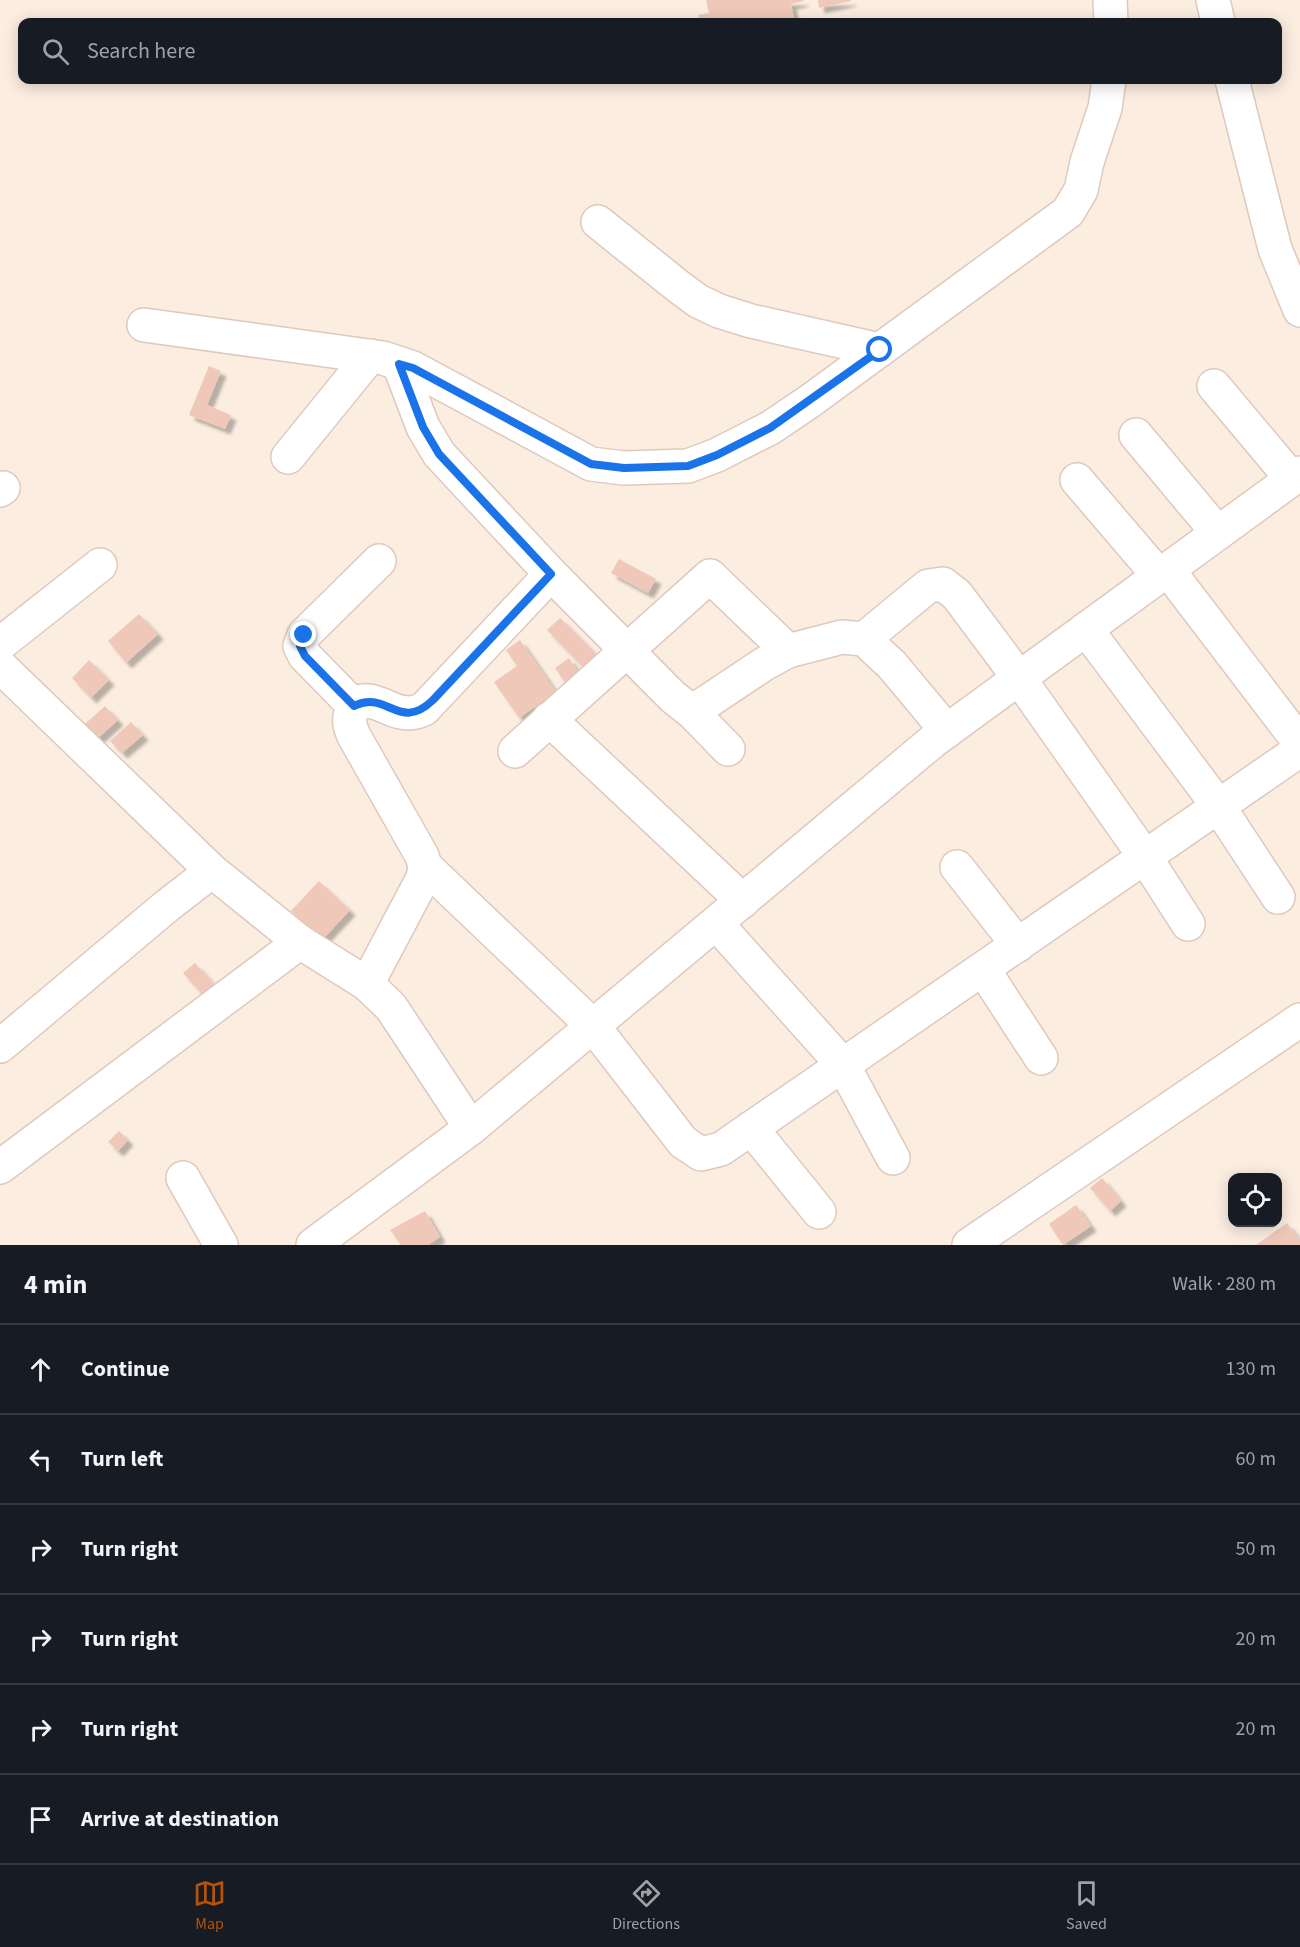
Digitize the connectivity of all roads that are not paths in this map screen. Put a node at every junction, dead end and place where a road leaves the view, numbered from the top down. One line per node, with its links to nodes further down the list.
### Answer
1 (1110, 0): 3 (street)
2 (1213, 0): 4 (street)
3 (1110, 18)
4 (1217, 18)
5 (1108, 84): 10 (street)
6 (1233, 84): 8 (street)
7 (598, 222): 10 (street)
8 (1297, 287)
9 (144, 325): 11 (street)
10 (880, 350): 11 (street)
11 (385, 360): 14 (street); 21 (street)
12 (1214, 386): 15 (street)
13 (1136, 435): 17 (street)
14 (288, 457)
15 (1296, 476): 17 (street)
16 (1077, 480): 20 (street)
17 (1218, 533): 20 (street)
18 (379, 561): 29 (street)
19 (100, 565): 24 (street)
20 (1163, 573): 22 (street); 33 (street)
21 (551, 574): 25 (street); 29 (street)
22 (1086, 630): 28 (street); 37 (street)
23 (864, 639): 26 (street); 28 (street); 32 (street)
24 (0, 644)
25 (626, 649): 26 (street); 30 (street); 31 (street)
26 (788, 651): 30 (street)
27 (0, 666): 41 (street)
28 (1019, 678): 32 (street); 38 (street)
29 (354, 706): 39 (street)
30 (692, 712): 34 (street)
31 (549, 719): 36 (street); 43 (street)
32 (947, 731): 43 (street)
33 (1300, 743)
34 (728, 749)
35 (1300, 750): 37 (street)
36 (515, 751)
37 (1219, 807): 38 (street); 42 (street)
38 (1145, 857): 45 (street); 47 (street)
39 (425, 866): 49 (street); 51 (street)
40 (957, 867): 47 (street)
41 (212, 871): 46 (street); 52 (street)
42 (1278, 897)
43 (742, 901): 44 (street)
44 (716, 922): 51 (street); 54 (street)
45 (1188, 924)
46 (300, 942): 49 (street); 58 (street)
47 (1018, 945): 48 (street)
48 (983, 969): 53 (street); 54 (street)
49 (367, 984): 55 (street)
50 (1300, 1020): 63 (street)
51 (593, 1026): 55 (street); 56 (street)
52 (0, 1046)
53 (1041, 1058)
54 (843, 1065): 56 (street); 57 (street)
55 (471, 1128): 61 (street)
56 (751, 1128): 60 (street)
57 (893, 1158)
58 (0, 1167)
59 (183, 1178): 62 (street)
60 (819, 1212)
61 (323, 1242)
62 (221, 1245)
63 (969, 1245)

